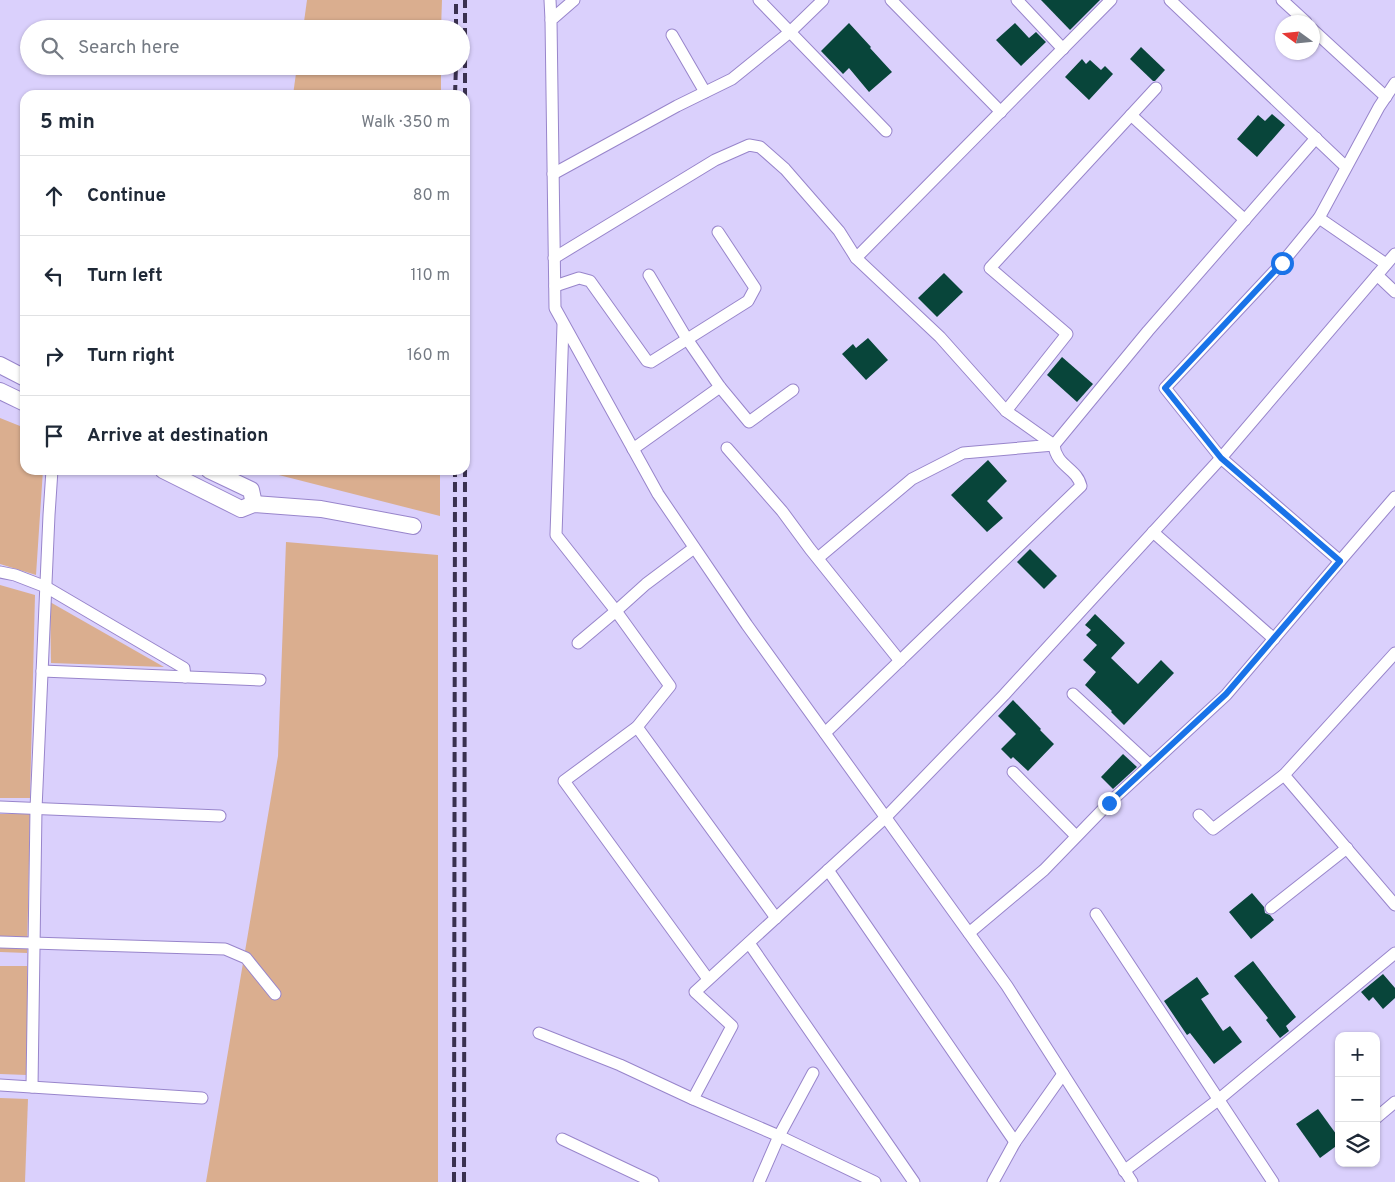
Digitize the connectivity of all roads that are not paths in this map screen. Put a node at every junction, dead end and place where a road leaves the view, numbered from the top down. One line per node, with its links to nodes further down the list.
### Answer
1 (550, 0): 11 (street)
2 (574, 0): 11 (street)
3 (759, 0): 12 (street)
4 (823, 0): 12 (street)
5 (891, 0): 20 (street)
6 (1017, 0): 15 (street)
7 (1111, 0): 15 (street)
8 (1170, 0): 23 (street)
9 (1282, 0): 10 (street)
10 (1298, 15)
11 (551, 20): 25 (street)
12 (790, 32): 18 (street); 22 (street)
13 (672, 35): 18 (street)
14 (1320, 36): 19 (street)
15 (1063, 49): 20 (street)
16 (1395, 83): 19 (street)
17 (1156, 88): 21 (street)
18 (705, 92): 25 (street)
19 (1386, 97): 24 (street)
20 (1001, 112): 31 (street)
21 (1131, 115): 27 (street); 45 (street)
22 (886, 131)
23 (1316, 138): 24 (street); 27 (street)
24 (1346, 167): 26 (street)
25 (553, 174): 30 (street)
26 (1319, 218): 32 (street); 49 (street)
27 (1245, 220): 46 (street)
28 (718, 232): 38 (street)
29 (1395, 254): 32 (street)
30 (554, 258): 31 (street); 35 (street)
31 (856, 258): 45 (street)
32 (1386, 264): 34 (street)
33 (649, 274): 38 (street)
34 (1377, 275): 36 (street); 49 (street)
35 (554, 286): 37 (street); 38 (street)
36 (1395, 292)
37 (563, 323): 48 (street); 62 (street)
38 (687, 339): 41 (street)
39 (0, 366): 40 (street)
40 (20, 376)
41 (720, 387): 42 (street); 48 (street)
42 (793, 390)
43 (0, 391): 44 (street)
44 (20, 401)
45 (1006, 411): 46 (street)
46 (1054, 445): 58 (street); 66 (street)
47 (727, 448): 58 (street)
48 (633, 449): 57 (street)
49 (1221, 458): 56 (street); 59 (street)
50 (52, 475): 61 (street)
51 (173, 475): 54 (street)
52 (220, 475): 54 (street)
53 (1395, 497): 59 (street)
54 (254, 504): 55 (street)
55 (413, 526)
56 (1153, 532): 63 (street); 80 (street)
57 (694, 548): 62 (street); 72 (street)
58 (818, 558): 66 (street)
59 (1340, 561): 63 (street)
60 (0, 572): 61 (street)
61 (46, 587): 67 (street); 68 (street)
62 (616, 612): 64 (street); 71 (street)
63 (1274, 639): 73 (street)
64 (578, 643)
65 (1395, 653): 75 (street)
66 (900, 661): 72 (street)
67 (42, 671): 68 (street); 77 (street)
68 (184, 677): 69 (street)
69 (260, 680)
70 (1072, 694): 73 (street)
71 (637, 727): 87 (street); 93 (street)
72 (825, 733): 80 (street)
73 (1150, 765): 81 (street)
74 (1013, 772): 81 (street)
75 (1284, 775): 78 (street); 82 (street)
76 (0, 807): 77 (street)
77 (36, 809): 79 (street); 91 (street)
78 (1199, 815)
79 (220, 816)
80 (886, 817): 83 (street); 88 (street)
81 (1076, 836): 88 (street)
82 (1347, 848): 84 (street); 85 (street)
83 (828, 870): 87 (street); 107 (street)
84 (1395, 904)
85 (1271, 908)
86 (1096, 914): 102 (street)
87 (776, 918): 90 (street)
88 (969, 933): 97 (street)
89 (0, 942): 91 (street)
90 (748, 942): 93 (street); 112 (street)
91 (34, 943): 94 (street); 99 (street)
92 (1395, 953): 102 (street)
93 (708, 980): 101 (street)
94 (275, 994)
95 (540, 1033): 101 (street)
96 (813, 1073): 105 (street)
97 (1063, 1074): 107 (street); 108 (street)
98 (0, 1085): 99 (street)
99 (32, 1087): 100 (street)
100 (202, 1098)
101 (693, 1099): 105 (street)
102 (1218, 1100): 108 (street); 115 (street)
103 (1395, 1102): 104 (street)
104 (1380, 1115)
105 (779, 1136): 110 (street); 111 (street)
106 (562, 1139): 109 (street)
107 (1015, 1142): 113 (street)
108 (1124, 1171): 114 (street)
109 (653, 1182)
110 (758, 1182)
111 (875, 1182)
112 (914, 1182)
113 (994, 1182)
114 (1132, 1182)
115 (1273, 1182)

